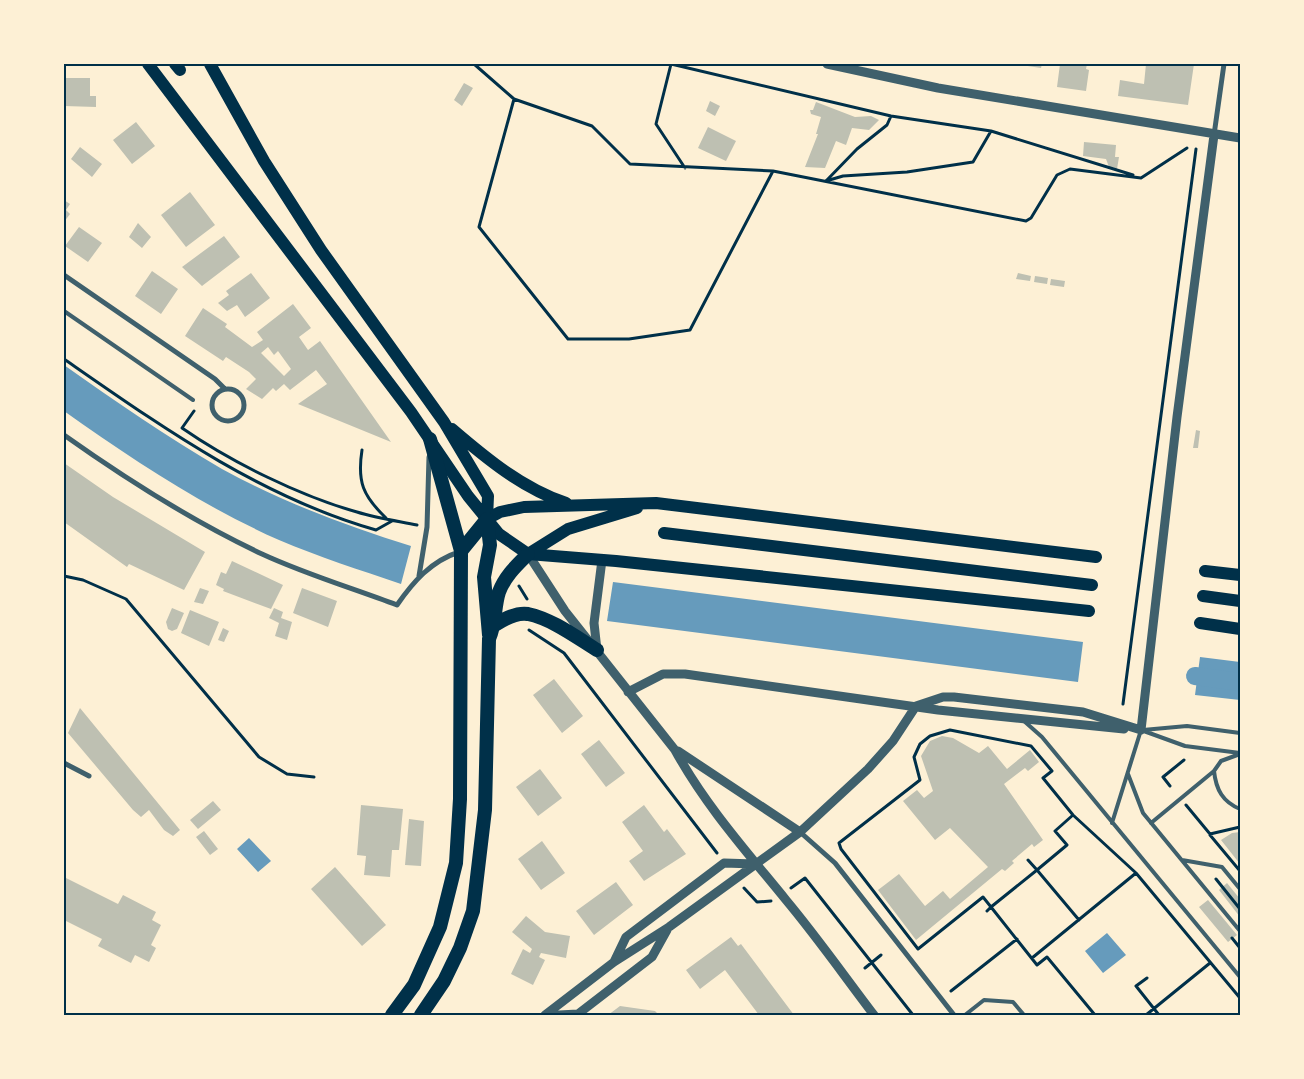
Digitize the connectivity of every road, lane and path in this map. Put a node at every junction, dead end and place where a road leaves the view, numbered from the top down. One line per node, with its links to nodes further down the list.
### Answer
1 (474, 64): 7 (path)
2 (671, 64): 8 (path); 14 (path)
3 (826, 64): 10 (street)
4 (1224, 64): 10 (street)
5 (147, 65): 26 (main road)
6 (213, 67): 24 (main road)
7 (514, 99): 14 (path); 15 (path)
8 (891, 116): 9 (path); 17 (path)
9 (991, 131): 16 (path); 17 (path)
10 (1214, 135): 11 (street); 59 (street)
11 (1240, 138)
12 (1187, 148): 16 (path)
13 (1196, 150): 56 (path)
14 (684, 168): 15 (path)
15 (773, 171): 17 (path)
16 (1141, 178): 17 (path)
17 (826, 181)
18 (64, 274): 21 (street)
19 (64, 311): 22 (lane)
20 (64, 359): 32 (path)
21 (225, 389): 21 (street)
22 (193, 400)
23 (194, 411): 30 (path)
24 (444, 422): 29 (main road); 31 (main road)
25 (64, 435): 41 (street)
26 (430, 439): 31 (main road); 33 (street); 35 (highway)
27 (362, 450): 30 (path)
28 (656, 503): 29 (main road); 36 (main road); 37 (main road)
29 (573, 506): 31 (main road)
30 (387, 519): 32 (path)
31 (487, 519): 35 (highway); 36 (main road); 53 (highway)
32 (393, 520): 33 (path)
33 (427, 527): 41 (street)
34 (664, 533): 44 (main road)
35 (461, 551): 41 (street); 108 (highway)
36 (528, 554): 38 (main road); 50 (highway); 54 (street)
37 (1096, 556)
38 (602, 560): 48 (main road); 54 (street)
39 (1205, 571): 42 (main road)
40 (64, 576): 68 (path)
41 (419, 576)
42 (1240, 576)
43 (515, 580): 47 (path)
44 (1092, 585)
45 (1203, 596): 46 (main road)
46 (1240, 601)
47 (527, 605)
48 (1088, 611)
49 (1200, 623): 52 (main road)
50 (495, 625): 53 (highway); 54 (highway)
51 (527, 625): 78 (path)
52 (1240, 629)
53 (489, 639): 109 (highway)
54 (597, 650): 55 (street)
55 (628, 692): 57 (street); 61 (street)
56 (1123, 704)
57 (916, 706): 58 (street); 59 (street); 76 (street)
58 (1020, 718): 59 (street); 74 (lane)
59 (1141, 730): 60 (lane); 62 (lane); 66 (lane)
60 (1240, 733)
61 (675, 750): 76 (street); 81 (street)
62 (1240, 754): 65 (lane)
63 (1184, 760): 69 (path)
64 (64, 763): 67 (street)
65 (1214, 771): 71 (lane); 73 (lane)
66 (1128, 774): 73 (lane); 74 (lane)
67 (89, 776)
68 (314, 777)
69 (1170, 786)
70 (1184, 803): 77 (path)
71 (1240, 809)
72 (1073, 815): 82 (path); 84 (path); 90 (path)
73 (1151, 823): 80 (lane)
74 (1112, 824): 103 (lane)
75 (1240, 827): 77 (path)
76 (800, 832): 81 (street); 114 (street)
77 (1210, 834): 83 (path)
78 (719, 856)
79 (1028, 860): 82 (path)
80 (1182, 860): 87 (lane); 95 (lane)
81 (755, 864): 94 (street); 99 (street); 112 (street)
82 (1037, 870): 90 (path); 93 (path)
83 (1240, 871)
84 (1136, 873): 93 (path); 101 (path)
85 (805, 878): 100 (path)
86 (1216, 879): 91 (path)
87 (1240, 888)
88 (748, 894): 89 (path)
89 (771, 901)
90 (991, 908): 92 (path); 96 (path)
91 (1240, 909)
92 (986, 911)
93 (1079, 920): 98 (path)
94 (669, 927): 99 (street); 111 (street)
95 (1240, 931)
96 (1017, 939): 98 (path); 105 (path)
97 (881, 955): 100 (path)
98 (1032, 958): 117 (path)
99 (614, 962): 110 (street)
100 (872, 962): 102 (path); 113 (path)
101 (1210, 963): 106 (path); 107 (path)
102 (865, 968)
103 (1240, 977)
104 (1146, 978): 107 (path)
105 (951, 991)
106 (1240, 998)
107 (1154, 1009): 118 (path); 119 (path)
108 (392, 1015)
109 (421, 1015)
110 (545, 1015)
111 (559, 1015)
112 (874, 1015)
113 (913, 1015)
114 (954, 1015)
115 (965, 1015): 116 (lane)
116 (1024, 1015)
117 (1095, 1015)
118 (1146, 1015)
119 (1159, 1015)

